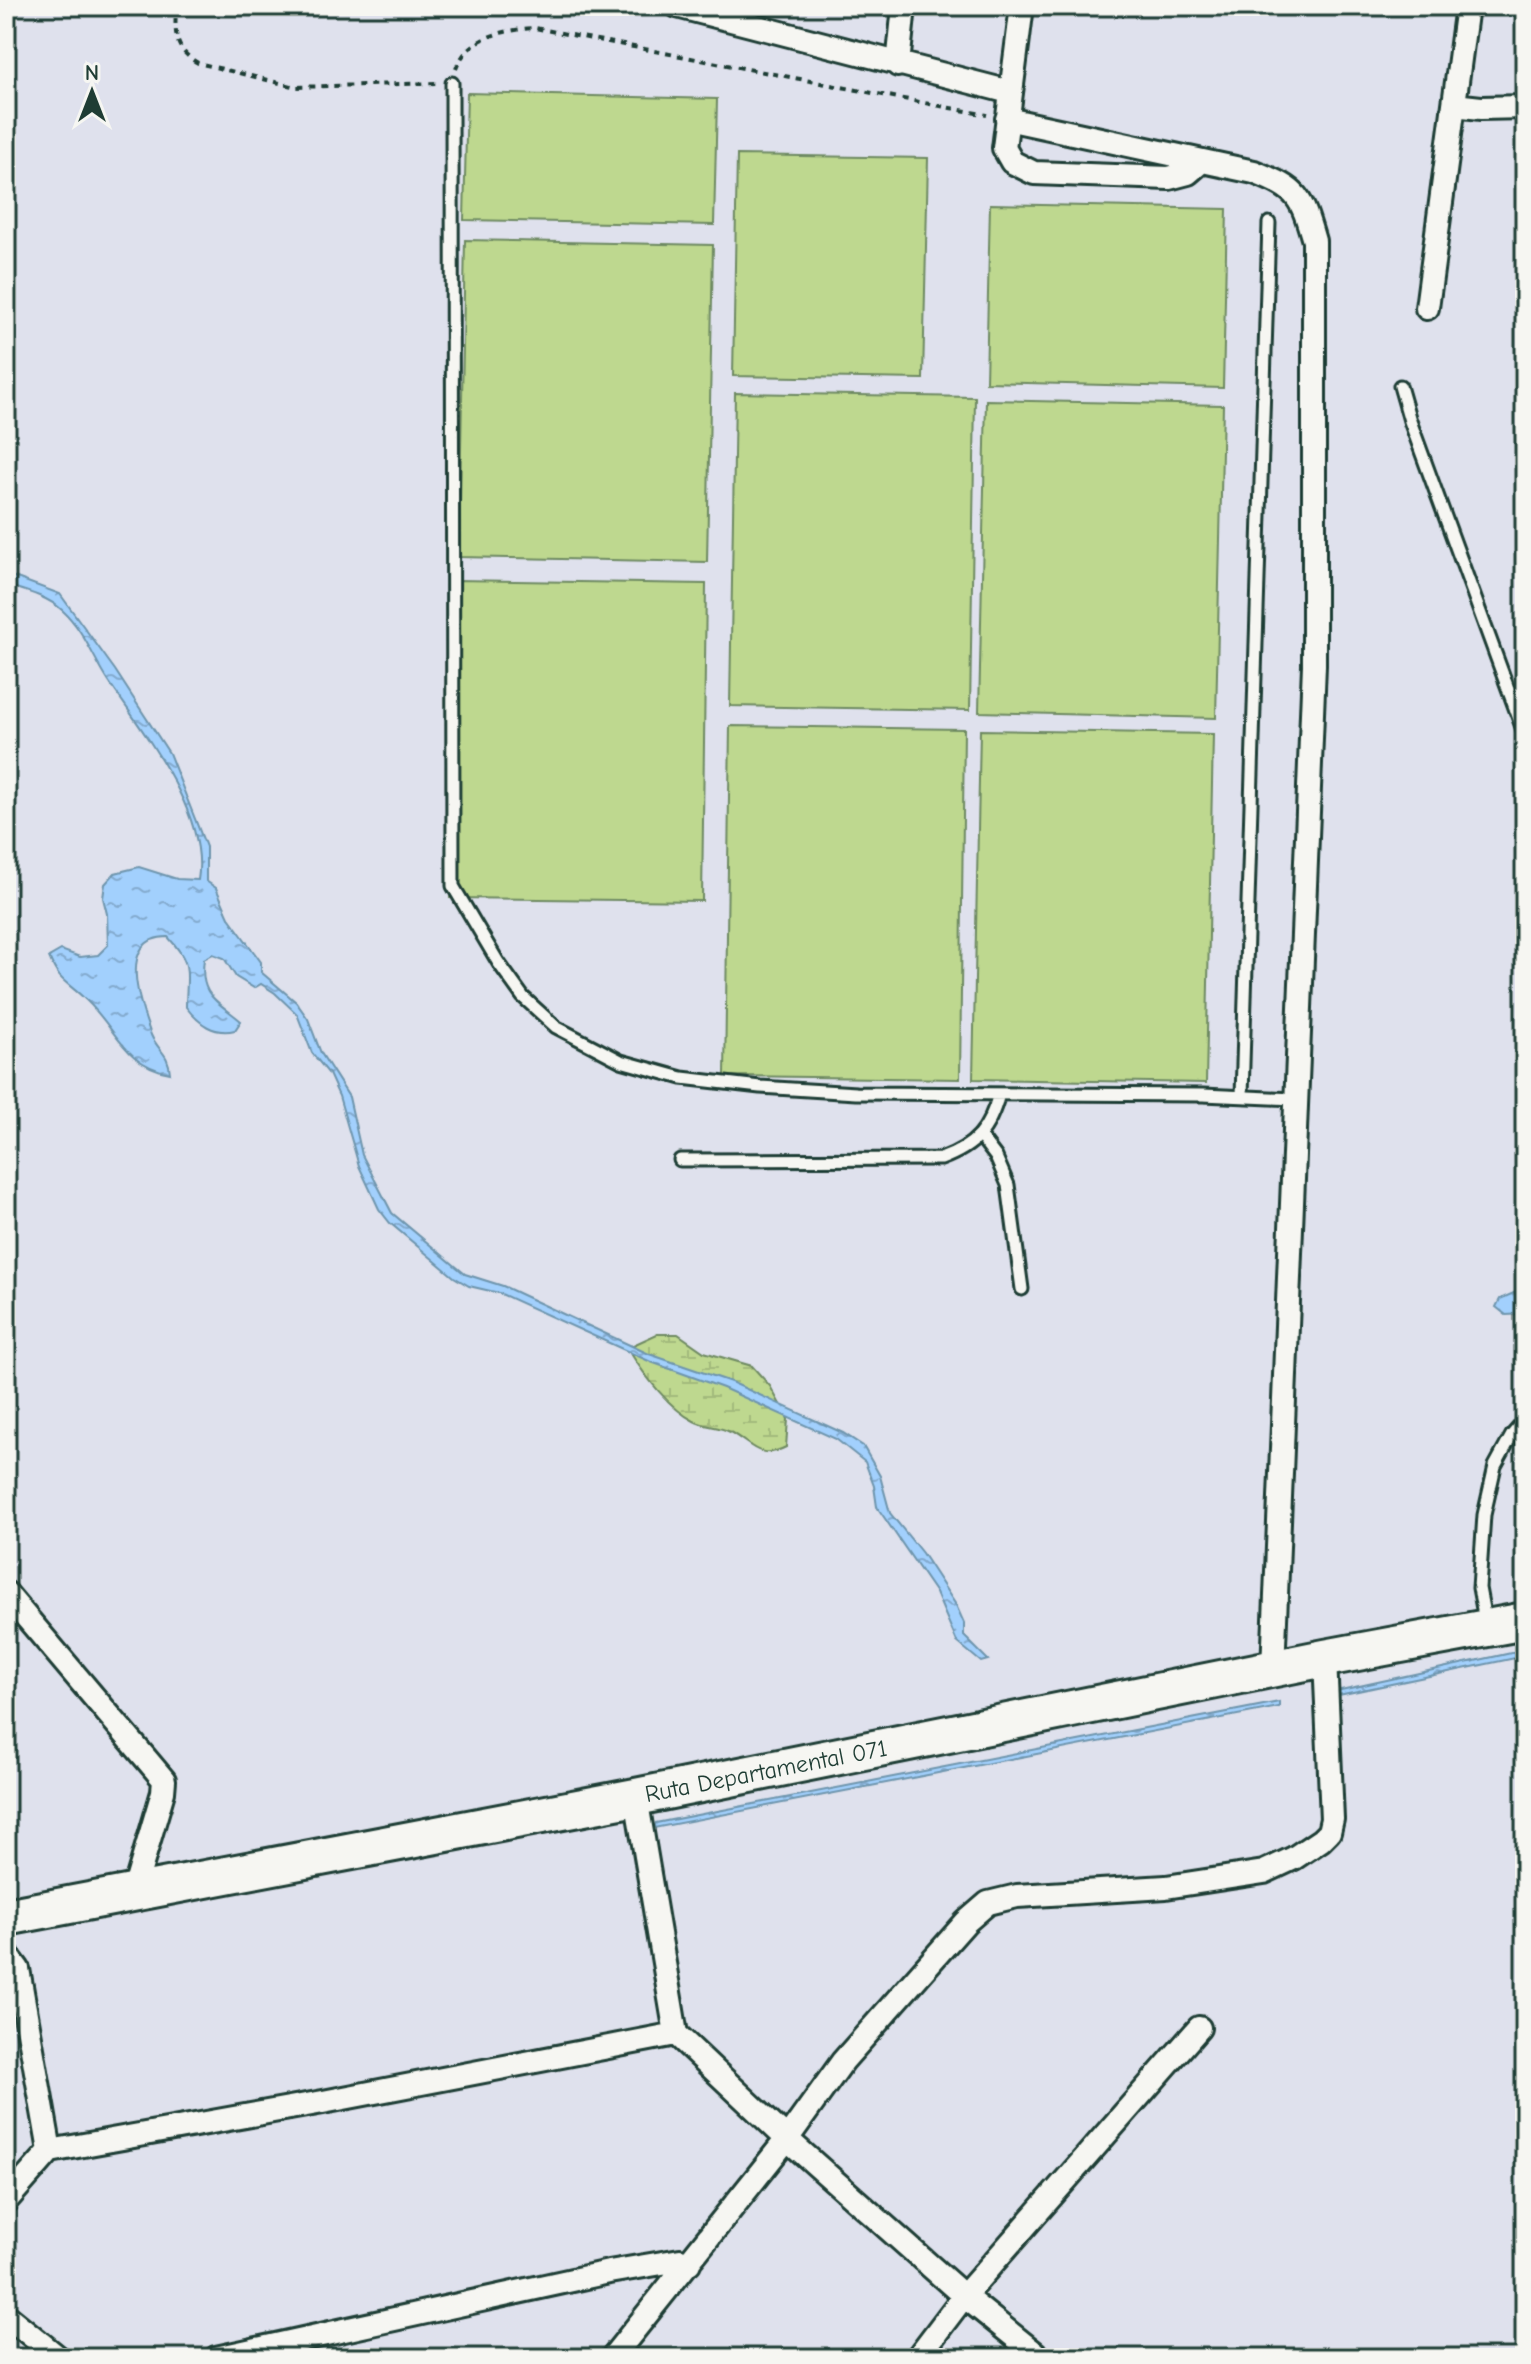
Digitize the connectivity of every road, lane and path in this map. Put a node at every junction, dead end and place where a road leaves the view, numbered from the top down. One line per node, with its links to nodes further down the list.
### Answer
1 (176, 6): 7 (path)
2 (677, 6): 6 (street)
3 (904, 6): 6 (street)
4 (1022, 6): 8 (street)
5 (1467, 6): 9 (street)
6 (898, 65): 8 (street)
7 (452, 83): 11 (path); 17 (lane)
8 (1010, 92): 11 (street)
9 (1454, 105): 10 (street); 14 (street)
10 (1525, 107)
11 (1007, 119): 12 (street); 12 (street)
12 (1202, 161): 19 (street)
13 (1269, 223): 18 (lane)
14 (1427, 308)
15 (1400, 386): 16 (lane)
16 (1525, 735)
17 (999, 1094): 18 (lane); 20 (lane)
18 (1242, 1096): 19 (lane)
19 (1295, 1099): 28 (street)
20 (980, 1136): 21 (lane); 22 (lane)
21 (680, 1160)
22 (1022, 1289)
23 (1525, 1420): 26 (lane)
24 (6, 1593): 30 (street)
25 (1525, 1621): 26 (main road, Ruta Departamental 071)
26 (1487, 1629): 27 (main road, Ruta Departamental 071)
27 (1325, 1658): 28 (main road, Ruta Departamental 071); 35 (street)
28 (1273, 1669): 29 (main road, Ruta Departamental 071)
29 (636, 1797): 30 (main road, Ruta Departamental 071); 34 (street)
30 (134, 1891): 31 (main road, Ruta Departamental 071)
31 (6, 1917)
32 (6, 1953): 36 (street)
33 (1199, 2028): 39 (street)
34 (676, 2034): 35 (street); 36 (street)
35 (787, 2139): 38 (street); 39 (street)
36 (50, 2151): 37 (street)
37 (6, 2201)
38 (689, 2263): 42 (street); 43 (street)
39 (964, 2296): 44 (street); 45 (street)
40 (6, 2315): 41 (street)
41 (59, 2358)
42 (216, 2358)
43 (612, 2358)
44 (917, 2358)
45 (1041, 2358)

